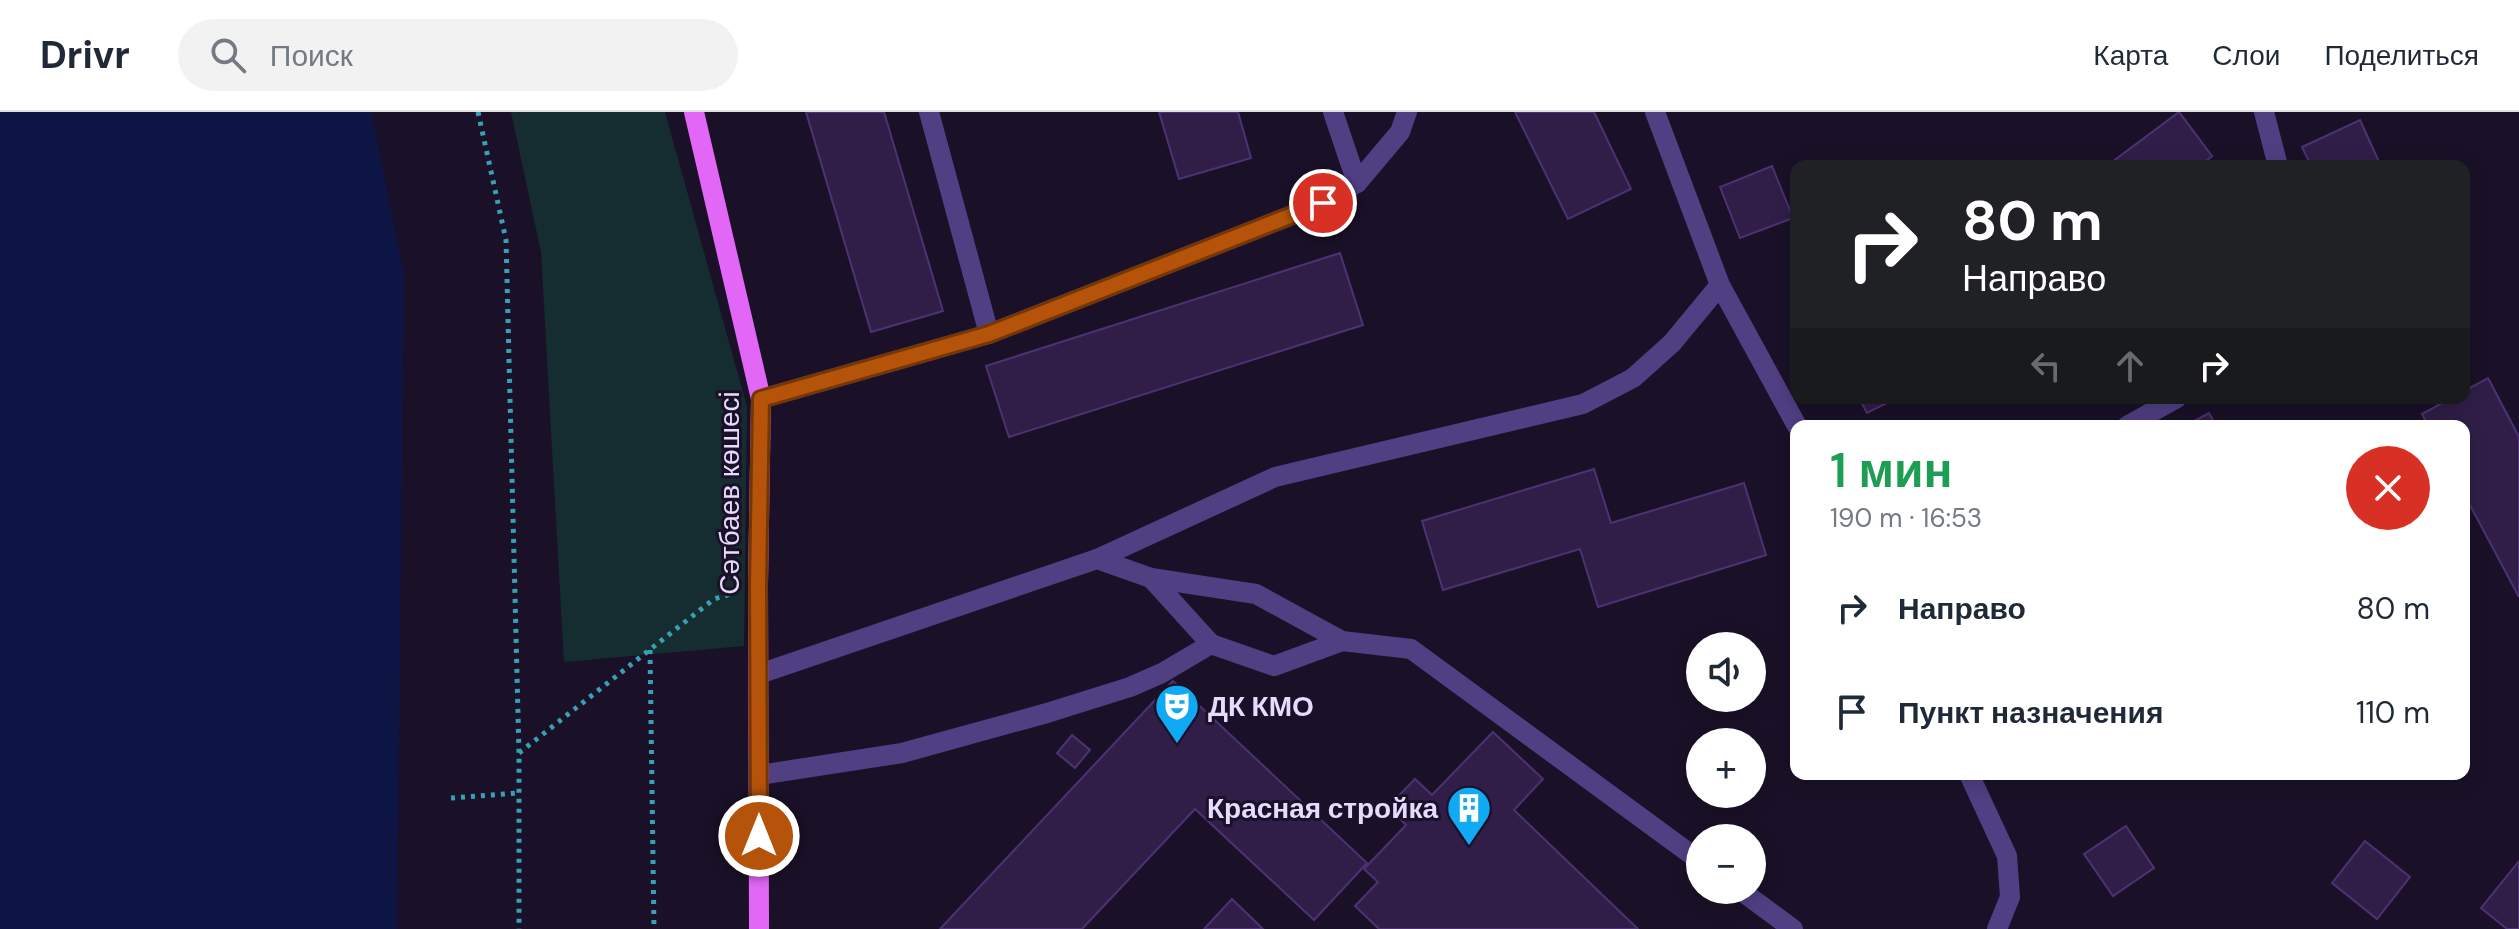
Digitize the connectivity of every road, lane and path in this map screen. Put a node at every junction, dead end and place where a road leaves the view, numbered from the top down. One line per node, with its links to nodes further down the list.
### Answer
1 (478, 112): 23 (path)
2 (694, 112): 12 (main road, Сәтбаев көшесі)
3 (929, 112): 11 (street)
4 (1333, 112): 9 (street)
5 (1407, 112): 9 (street)
6 (1655, 112): 10 (street)
7 (2264, 112): 8 (street)
8 (2276, 160)
9 (1357, 183): 11 (street)
10 (1720, 285): 14 (street); 16 (street)
11 (989, 334): 12 (street)
12 (761, 399): 18 (main road, Сәтбаев көшесі)
13 (2166, 404): 15 (street)
14 (1794, 420)
15 (2138, 420)
16 (1097, 559): 17 (street); 22 (street)
17 (1151, 578): 19 (street); 20 (street)
18 (758, 585): 21 (path); 22 (main road, Сәтбаев көшесі)
19 (1342, 641): 20 (street); 28 (street)
20 (1211, 644): 24 (street)
21 (650, 649): 23 (path); 31 (path)
22 (759, 674): 24 (main road, Сәтбаев көшесі)
23 (519, 754): 26 (path)
24 (759, 775): 32 (main road, Сәтбаев көшесі)
25 (1972, 780): 34 (street)
26 (518, 793): 27 (path); 30 (path)
27 (451, 798)
28 (1686, 851)
29 (1759, 904): 33 (street)
30 (519, 929)
31 (654, 929)
32 (759, 929)
33 (1793, 929)
34 (1997, 929)

